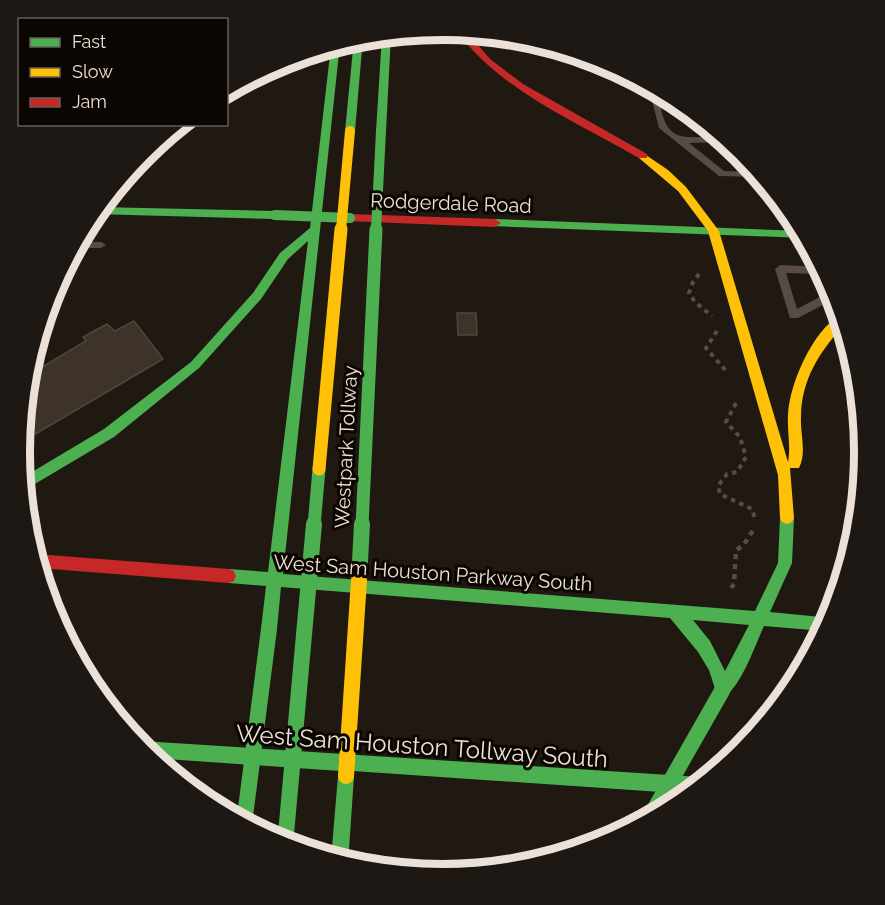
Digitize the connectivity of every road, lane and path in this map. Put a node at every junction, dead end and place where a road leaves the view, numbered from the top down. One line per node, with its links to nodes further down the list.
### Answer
1 (468, 41): 16 (main road)
2 (386, 44): 43 (main road, Westpark Tollway, bridge)
3 (358, 49): 42 (main road, Westpark Tollway, bridge)
4 (335, 54): 18 (main road)
5 (656, 99): 6 (lane)
6 (681, 140): 7 (lane); 8 (lane)
7 (712, 140)
8 (747, 175)
9 (124, 191): 10 (main road)
10 (139, 191)
11 (301, 196): 13 (main road, Rodgerdale Road)
12 (199, 199): 14 (main road)
13 (395, 200)
14 (111, 211): 19 (main road, Rodgerdale Road, bridge)
15 (685, 212): 16 (main road)
16 (704, 212): 17 (main road); 19 (main road)
17 (719, 213)
18 (315, 229): 30 (main road); 32 (main road)
19 (713, 231): 20 (main road, Rodgerdale Road); 29 (main road)
20 (792, 234)
21 (86, 245): 22 (lane)
22 (101, 245)
23 (812, 271): 25 (lane)
24 (702, 272): 27 (path)
25 (825, 299)
26 (835, 326): 29 (main road)
27 (732, 376)
28 (738, 393): 34 (path)
29 (785, 475): 35 (main road)
30 (31, 480)
31 (45, 562): 32 (main road, West Sam Houston Parkway South)
32 (274, 580): 33 (main road, West Sam Houston Parkway South); 41 (main road, bridge)
33 (673, 611): 34 (main road, West Sam Houston Parkway South); 37 (main road)
34 (732, 615): 35 (main road, West Sam Houston Parkway South)
35 (761, 618): 36 (main road, West Sam Houston Parkway South); 37 (main road)
36 (818, 623)
37 (723, 689): 40 (main road, bridge)
38 (158, 751): 39 (main road, West Sam Houston Tollway South)
39 (686, 785)
40 (657, 805)
41 (245, 815)
42 (286, 834)
43 (341, 852)

